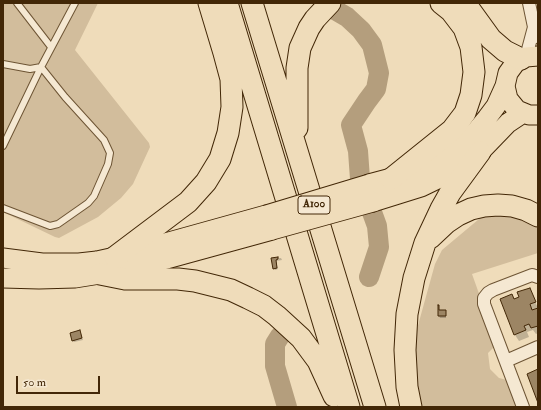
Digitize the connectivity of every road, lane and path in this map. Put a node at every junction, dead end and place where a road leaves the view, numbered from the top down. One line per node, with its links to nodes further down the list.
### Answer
1 (17, 3): 11 (lane)
2 (75, 3): 11 (lane)
3 (209, 3): 26 (highway)
4 (227, 3): 34 (highway, A100)
5 (252, 3): 18 (highway, A100)
6 (442, 3): 20 (highway)
7 (465, 3): 12 (highway)
8 (529, 3): 10 (street)
9 (326, 7): 18 (highway)
10 (536, 32): 12 (street)
11 (51, 47): 14 (lane)
12 (528, 57): 15 (highway)
13 (3, 64): 14 (lane)
14 (41, 67): 17 (lane); 22 (lane)
15 (505, 86): 16 (highway); 20 (highway)
16 (534, 116): 19 (highway)
17 (3, 146)
18 (298, 151): 35 (highway, A100)
19 (480, 152): 21 (highway); 25 (highway)
20 (391, 179): 21 (highway)
21 (371, 193): 24 (highway, bridge)
22 (3, 208)
23 (538, 216): 25 (highway)
24 (269, 223): 26 (highway); 28 (highway)
25 (425, 242): 36 (highway)
26 (115, 257): 27 (highway)
27 (3, 258)
28 (100, 274): 30 (highway); 33 (highway)
29 (538, 277): 32 (street)
30 (3, 278)
31 (538, 347): 32 (street)
32 (506, 361): 37 (street)
33 (338, 407)
34 (349, 407)
35 (375, 407)
36 (411, 407)
37 (523, 407)

